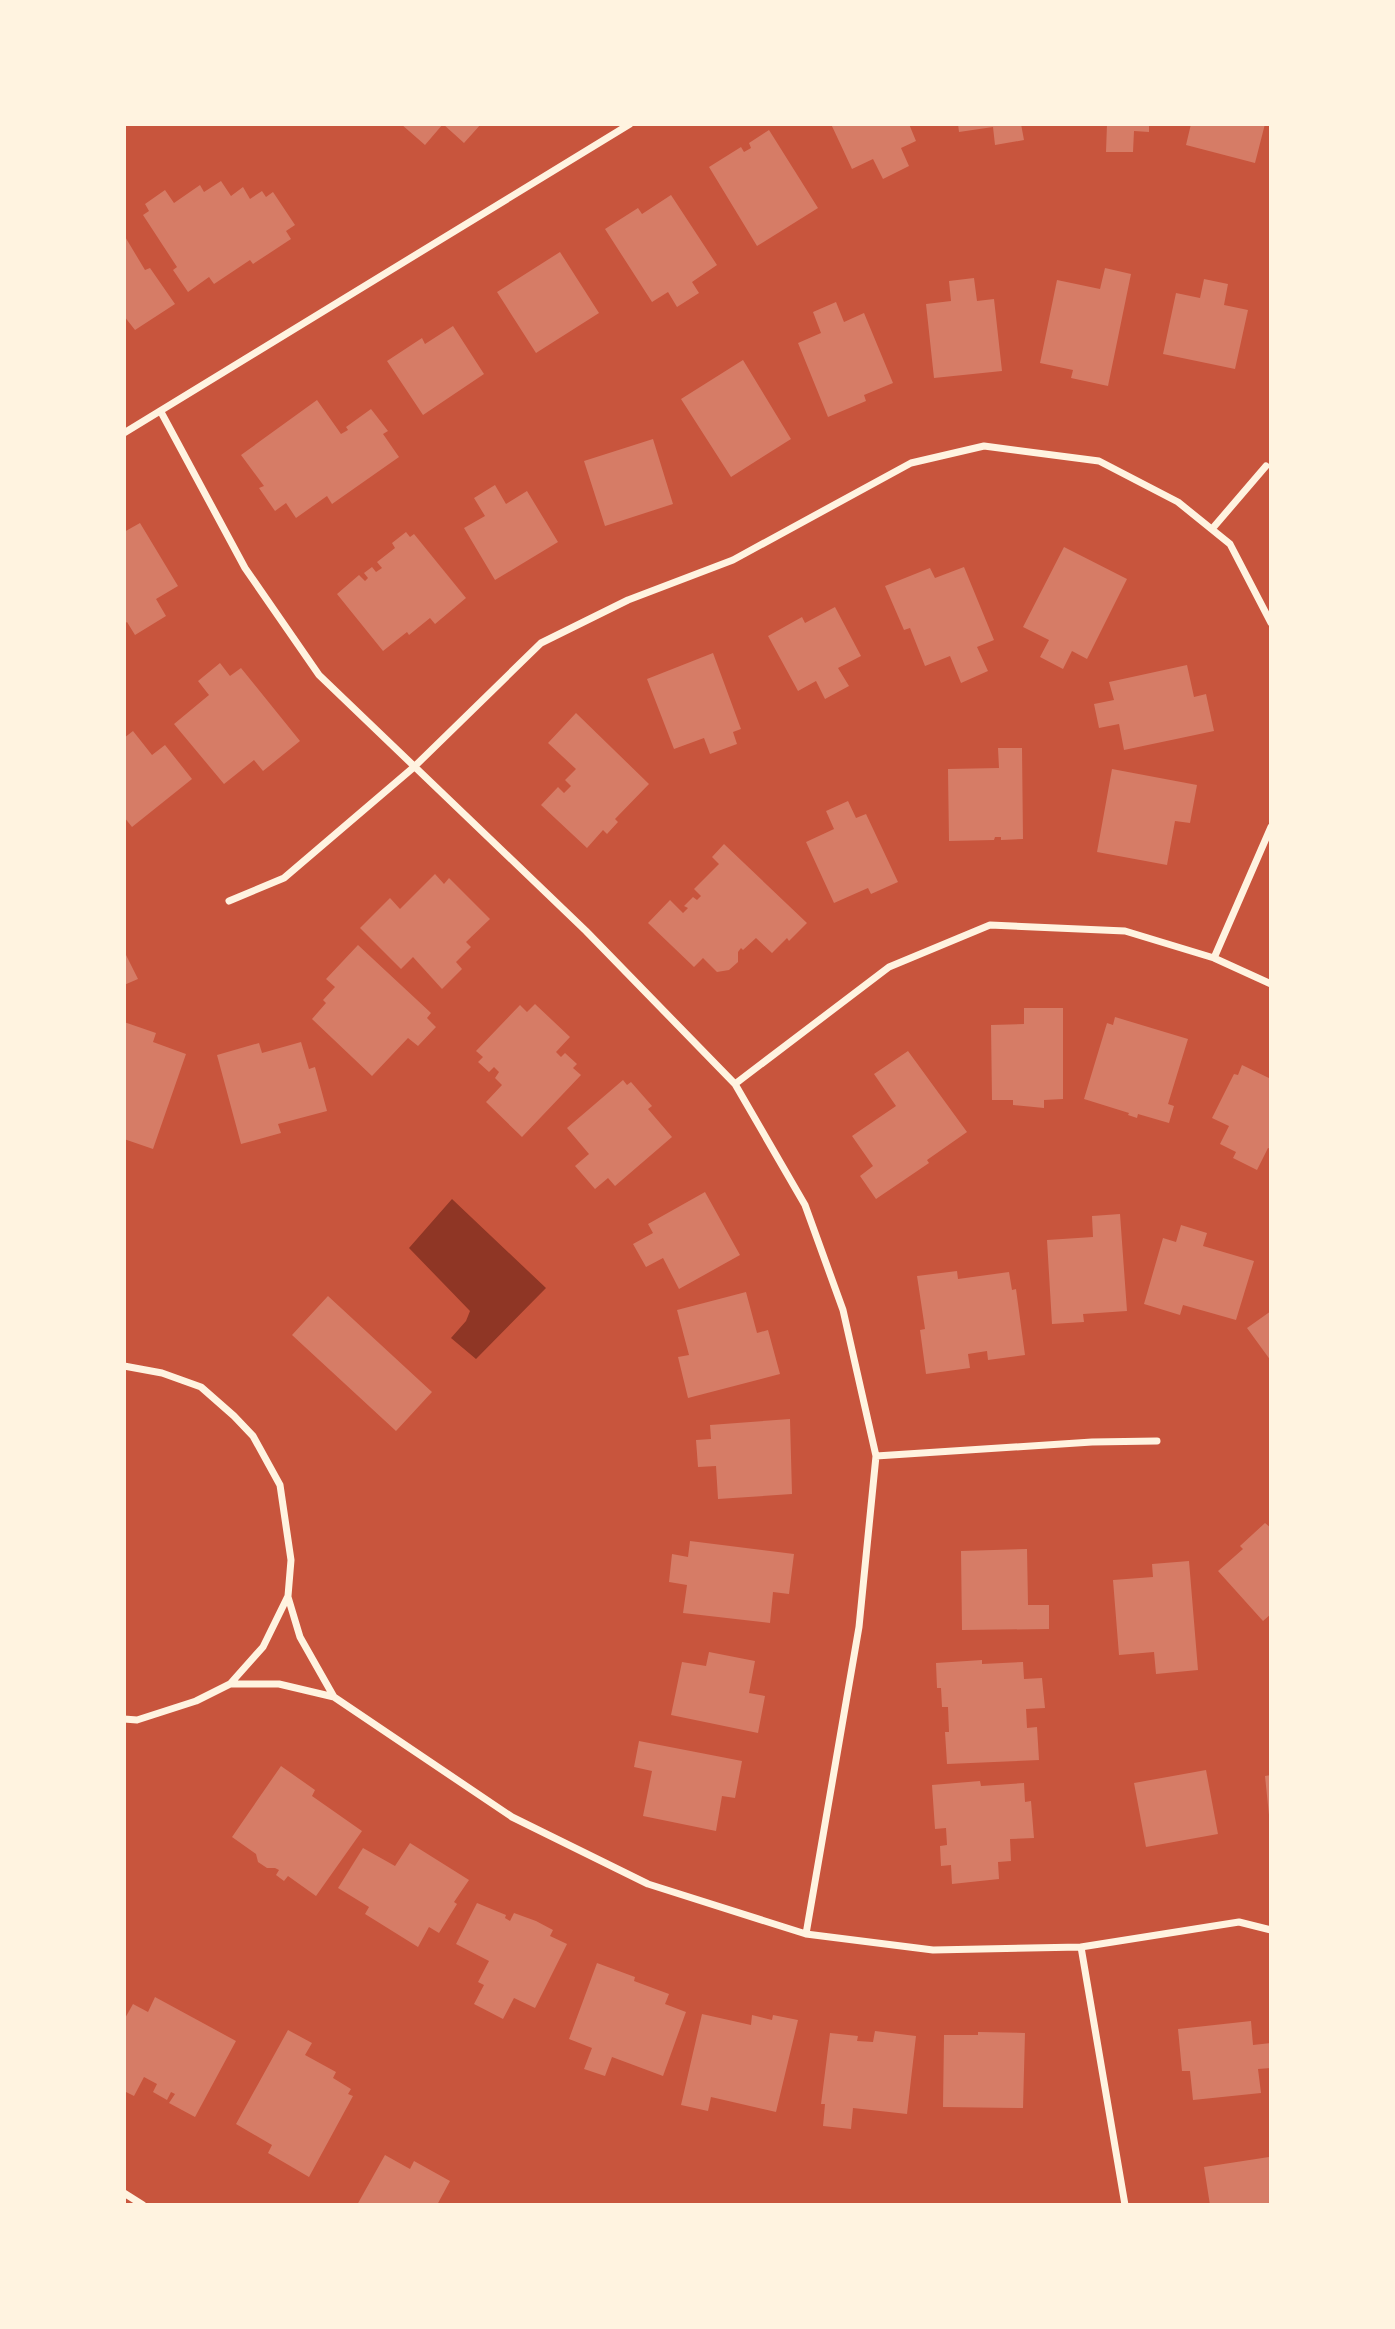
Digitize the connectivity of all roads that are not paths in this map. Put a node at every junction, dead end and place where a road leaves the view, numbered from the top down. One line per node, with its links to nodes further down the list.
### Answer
1 (630, 124): 2 (street)
2 (161, 412): 3 (street); 7 (street)
3 (124, 433)
4 (1266, 466): 5 (street)
5 (1212, 529): 6 (street); 7 (street)
6 (1271, 623)
7 (414, 767): 9 (street); 12 (street)
8 (1271, 827): 10 (street)
9 (229, 901)
10 (1214, 958): 11 (street); 12 (street)
11 (1271, 984)
12 (735, 1084): 15 (street)
13 (124, 1366): 16 (street)
14 (1157, 1441): 15 (street)
15 (876, 1456): 21 (street)
16 (288, 1596): 17 (street); 18 (street)
17 (229, 1684): 18 (street); 19 (street)
18 (334, 1697): 21 (street)
19 (124, 1719)
20 (1271, 1930): 22 (street)
21 (806, 1934): 22 (street)
22 (1081, 1947): 25 (street)
23 (124, 2193): 24 (street)
24 (143, 2205)
25 (1125, 2205)

